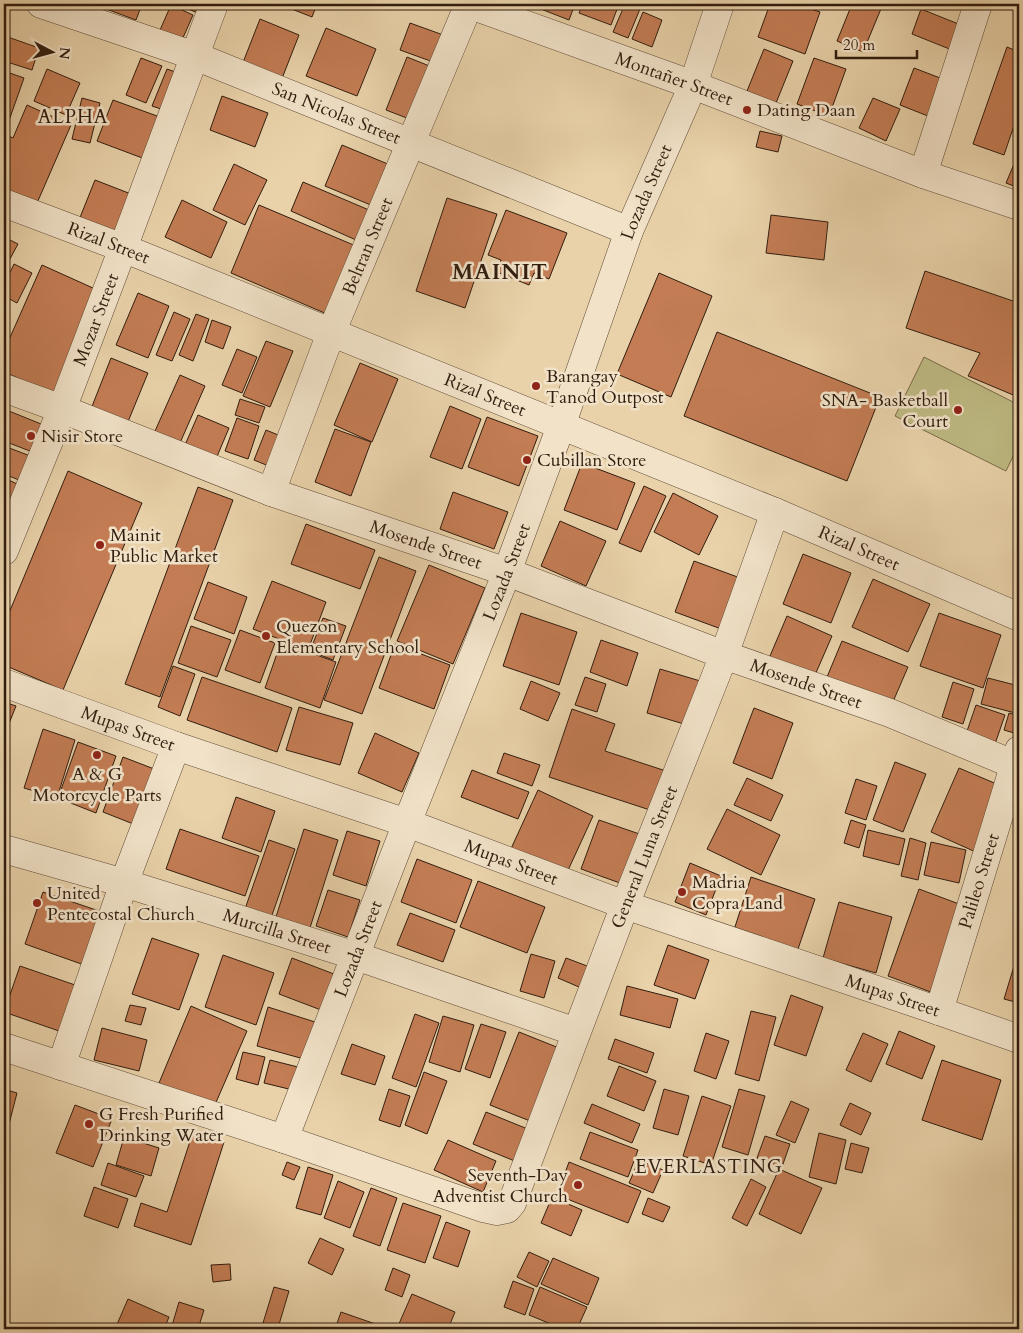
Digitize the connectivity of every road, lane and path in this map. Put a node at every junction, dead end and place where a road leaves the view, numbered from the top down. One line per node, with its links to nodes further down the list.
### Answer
1 (41, 4): 6 (street, San Nicolas Street)
2 (214, 4): 6 (street, Mozar Street)
3 (468, 4): 7 (street, Montañer Street); 8 (street, Beltran Street)
4 (720, 4): 7 (street, Lozada Street)
5 (978, 4): 9 (street)
6 (194, 56): 8 (street, San Nicolas Street); 13 (street, Mozar Street)
7 (693, 85): 9 (street, Montañer Street); 12 (street, Lozada Street)
8 (411, 142): 12 (street, San Nicolas Street); 14 (street, Beltran Street)
9 (922, 174): 11 (street, Montañer Street)
10 (4, 203): 13 (street, Rizal Street)
11 (1019, 206)
12 (629, 230): 17 (street, Lozada Street)
13 (124, 248): 14 (street, Rizal Street); 16 (street, Mozar Street)
14 (331, 333): 17 (street, Rizal Street); 18 (street, Beltran Street)
15 (4, 388): 16 (street, Mosende Street)
16 (62, 409): 18 (street, Mosende Street); 20 (street, Mozar Street)
17 (561, 426): 19 (street, Rizal Street); 21 (street, Lozada Street)
18 (271, 492): 21 (street, Mosende Street)
19 (774, 512): 22 (street, Rizal Street); 23 (street, General Luna Street)
20 (4, 551)
21 (507, 572): 23 (street, Mosende Street); 27 (street, Lozada Street)
22 (1019, 616)
23 (724, 655): 26 (street, Mosende Street); 30 (street, General Luna Street)
24 (4, 683): 25 (street, Mupas Street)
25 (176, 746): 27 (street, Mupas Street); 29 (street)
26 (1017, 758): 32 (street, Palileo Street)
27 (407, 823): 30 (street, Mupas Street); 31 (street, Lozada Street)
28 (4, 849): 29 (street, Murcilla Street)
29 (124, 883): 31 (street, Murcilla Street); 36 (street)
30 (625, 905): 32 (street, Mupas Street); 33 (street, General Luna Street)
31 (356, 956): 33 (street, Murcilla Street); 37 (street, Lozada Street)
32 (940, 1011): 34 (street, Mupas Street)
33 (576, 1032): 37 (street, General Luna Street)
34 (1019, 1039)
35 (4, 1047): 36 (street)
36 (60, 1066): 37 (street)
37 (284, 1139)

